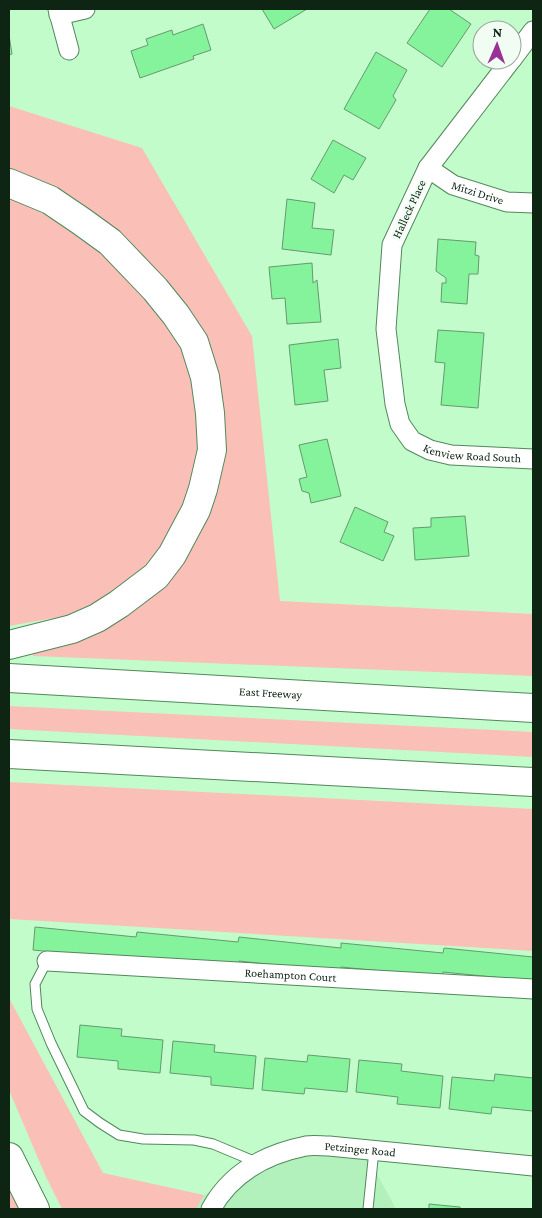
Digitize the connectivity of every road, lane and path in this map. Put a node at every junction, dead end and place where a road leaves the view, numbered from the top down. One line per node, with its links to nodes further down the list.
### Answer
1 (85, 9): 2 (street)
2 (59, 12): 5 (street)
3 (533, 31): 4 (street, Halleck Place)
4 (522, 45)
5 (69, 50)
6 (503, 70): 7 (street, Halleck Place)
7 (428, 168): 9 (street, Mitzi Drive); 10 (street, Halleck Place)
8 (9, 183): 12 (highway)
9 (533, 203)
10 (412, 441): 11 (street, Kenview Road South)
11 (533, 459)
12 (9, 644)
13 (9, 678): 14 (highway, East Freeway)
14 (533, 708)
15 (9, 754): 16 (highway)
16 (533, 782)
17 (47, 961): 18 (street, Roehampton Court); 21 (lane)
18 (533, 989)
19 (374, 1150): 21 (street, Petzinger Road); 22 (street, Petzinger Road); 25 (lane)
20 (9, 1157): 23 (highway)
21 (257, 1163): 24 (street, Petzinger Road)
22 (533, 1166)
23 (34, 1209)
24 (211, 1209)
25 (368, 1209)

